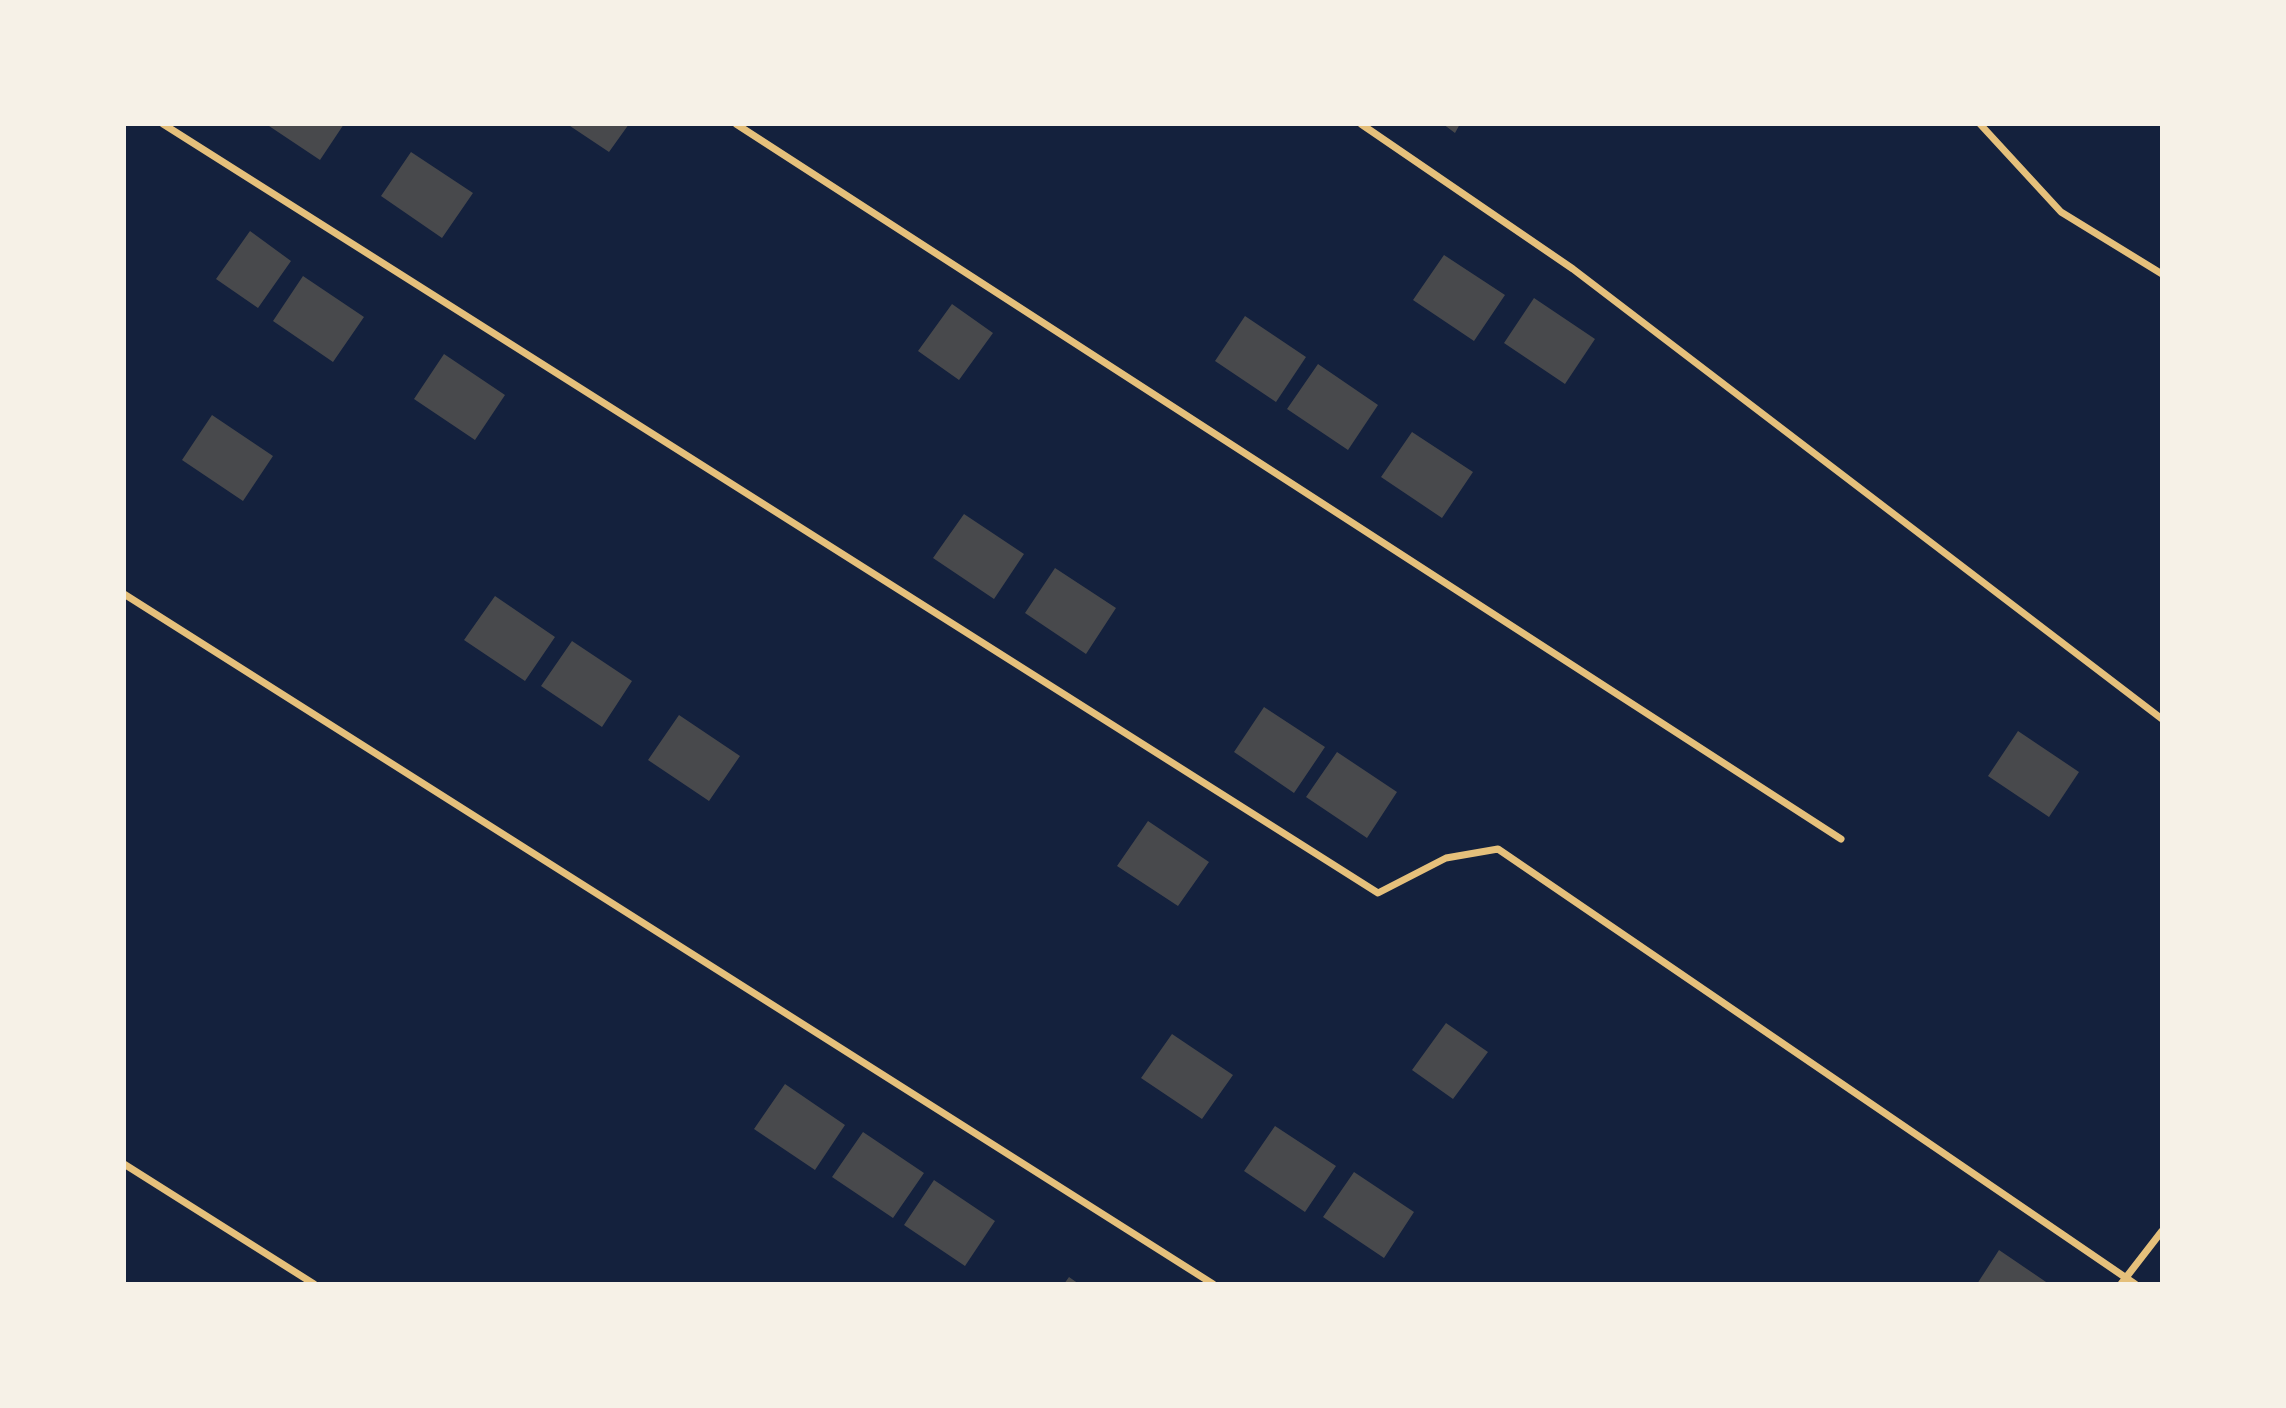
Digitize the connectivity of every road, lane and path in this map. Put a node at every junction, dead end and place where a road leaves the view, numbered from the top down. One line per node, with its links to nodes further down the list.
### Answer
1 (163, 124): 11 (street)
2 (736, 124): 8 (street)
3 (1361, 124): 7 (street)
4 (1980, 124): 5 (street)
5 (2162, 274)
6 (124, 594): 13 (street)
7 (2162, 719)
8 (1841, 839)
9 (124, 1164): 12 (street)
10 (2162, 1231): 11 (street)
11 (2123, 1281): 14 (street)
12 (314, 1284)
13 (1213, 1284)
14 (2135, 1284)

